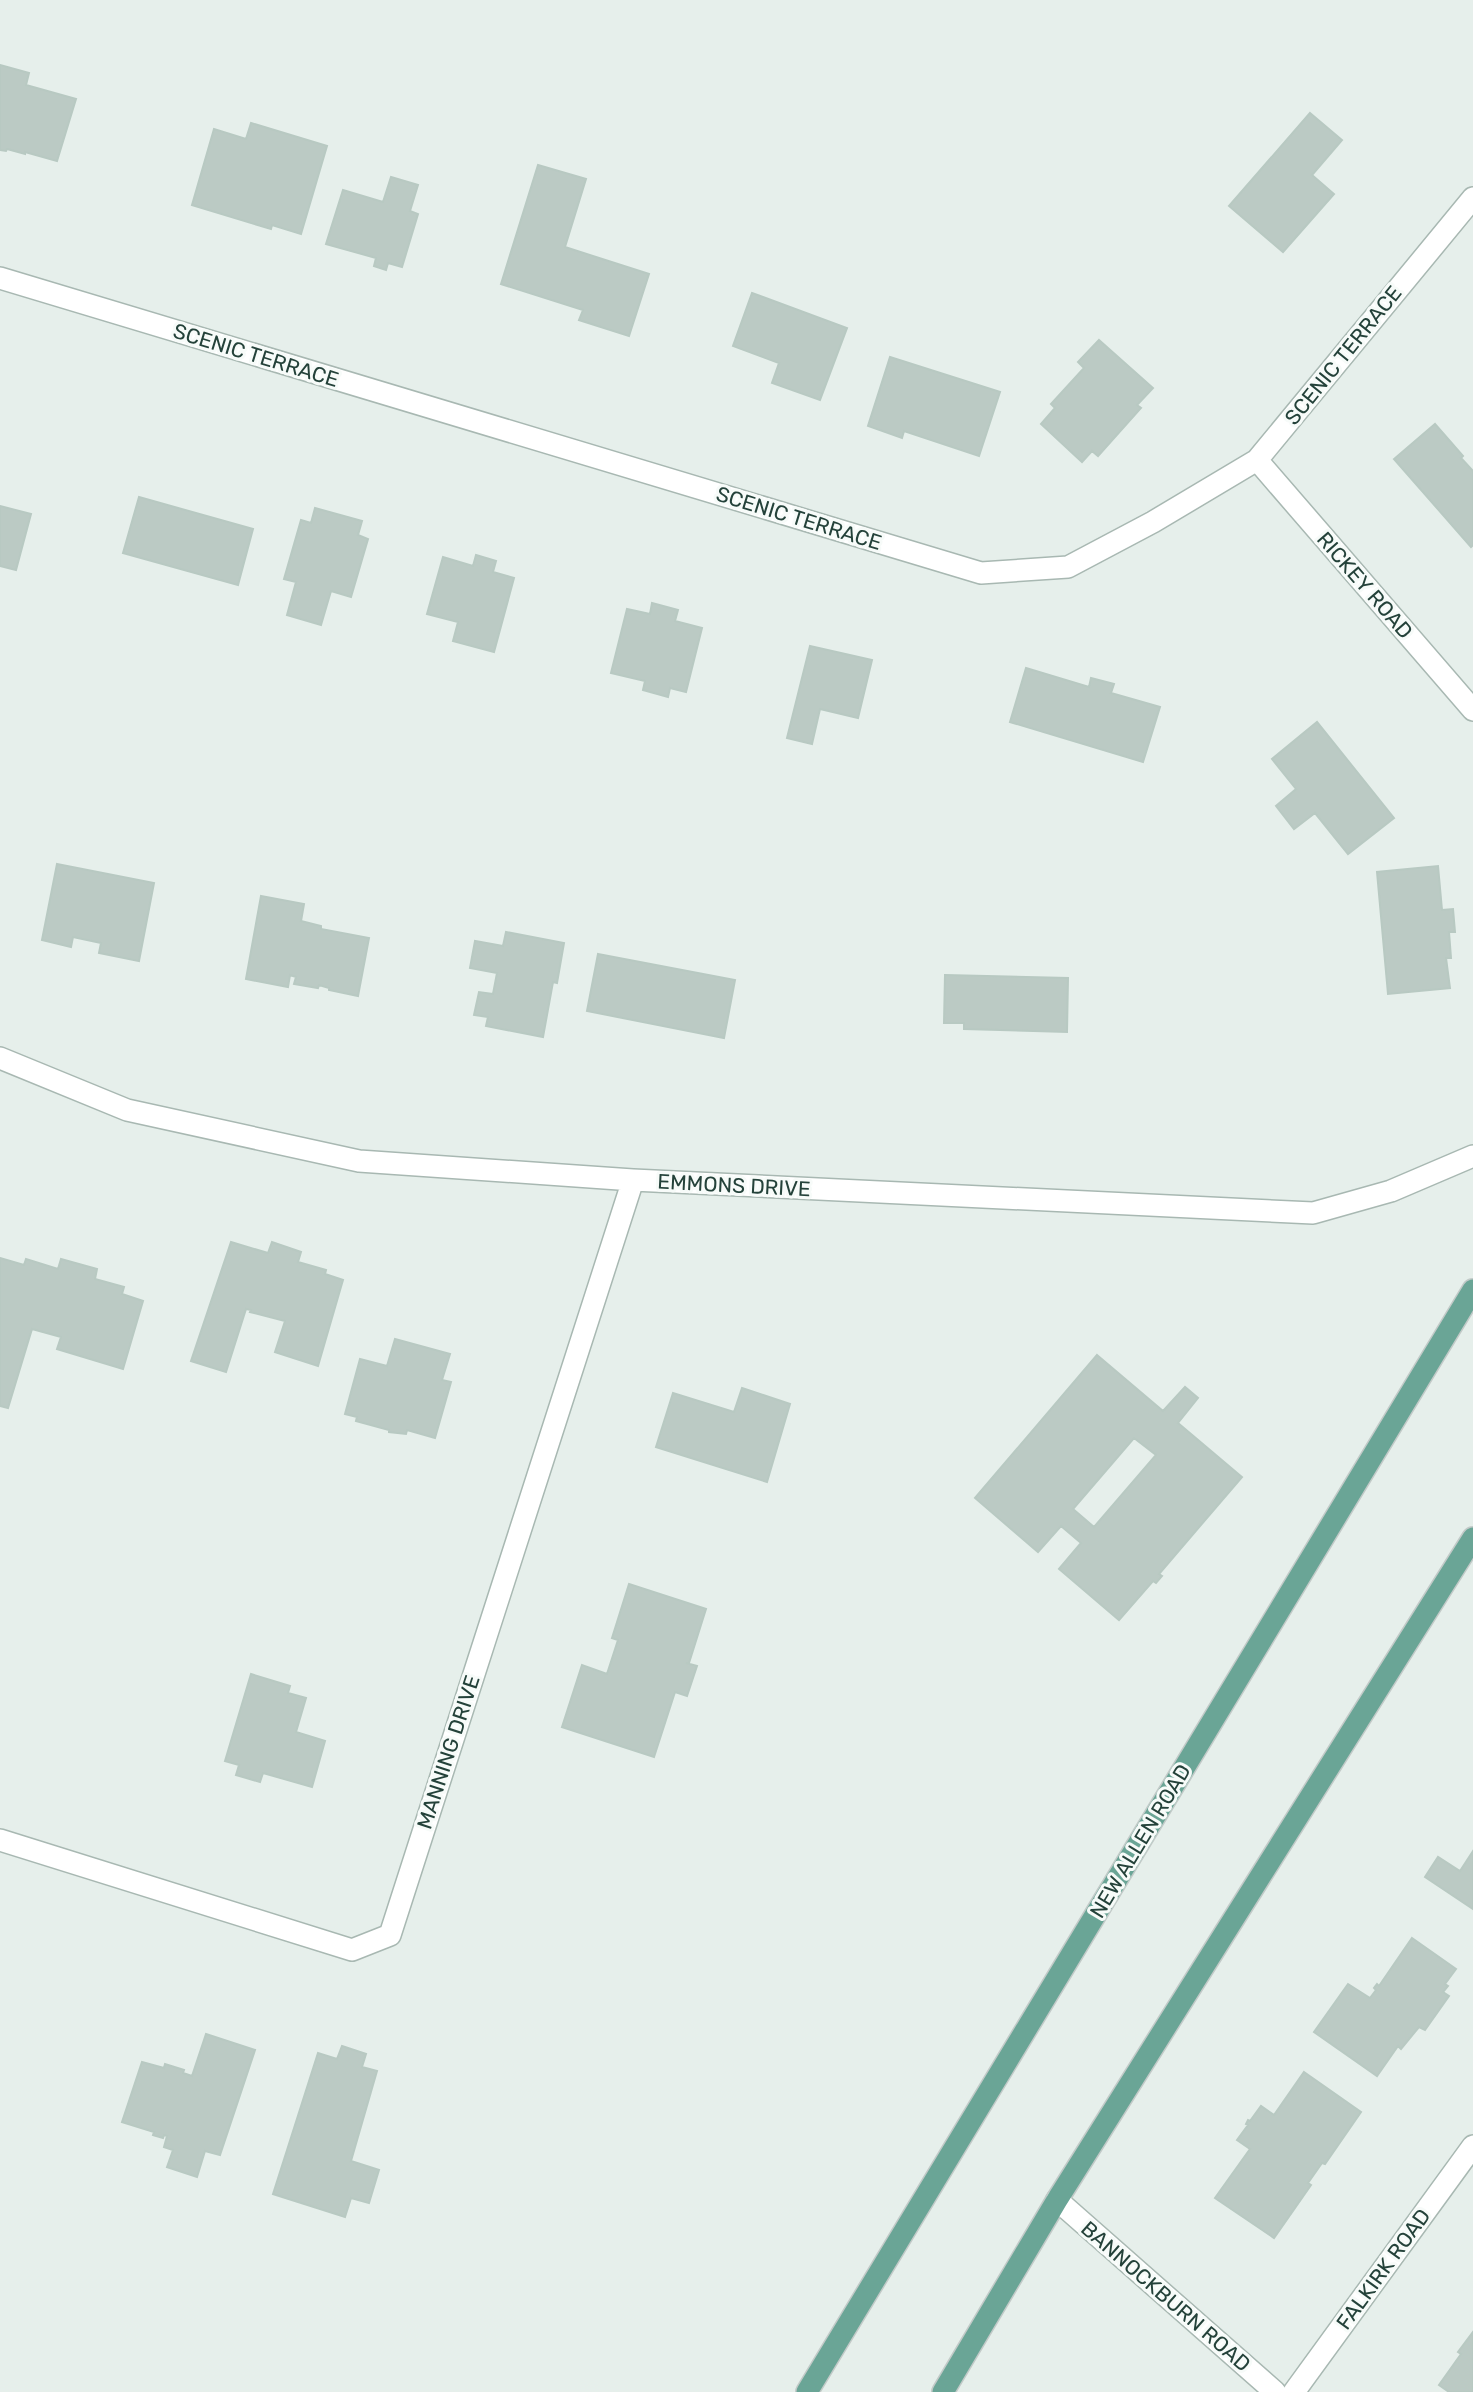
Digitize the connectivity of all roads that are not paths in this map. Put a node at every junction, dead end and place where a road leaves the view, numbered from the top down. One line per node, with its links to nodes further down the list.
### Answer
1 (1473, 198): 3 (street, SCENIC TERRACE)
2 (0, 278): 3 (street, SCENIC TERRACE)
3 (1257, 460): 4 (street, RICKEY ROAD)
4 (1473, 710)
5 (0, 1058): 7 (street, EMMONS DRIVE)
6 (1473, 1156): 7 (street, EMMONS DRIVE)
7 (633, 1180): 10 (street, MANNING DRIVE)
8 (1473, 1290): 13 (main road, NEW ALLEN ROAD)
9 (1473, 1538): 12 (main road)
10 (0, 1840)
11 (1473, 2146): 16 (street, FALKIRK ROAD)
12 (1057, 2200): 14 (main road); 15 (street, BANNOCKBURN ROAD)
13 (807, 2392)
14 (943, 2392)
15 (1275, 2392)
16 (1294, 2392)

